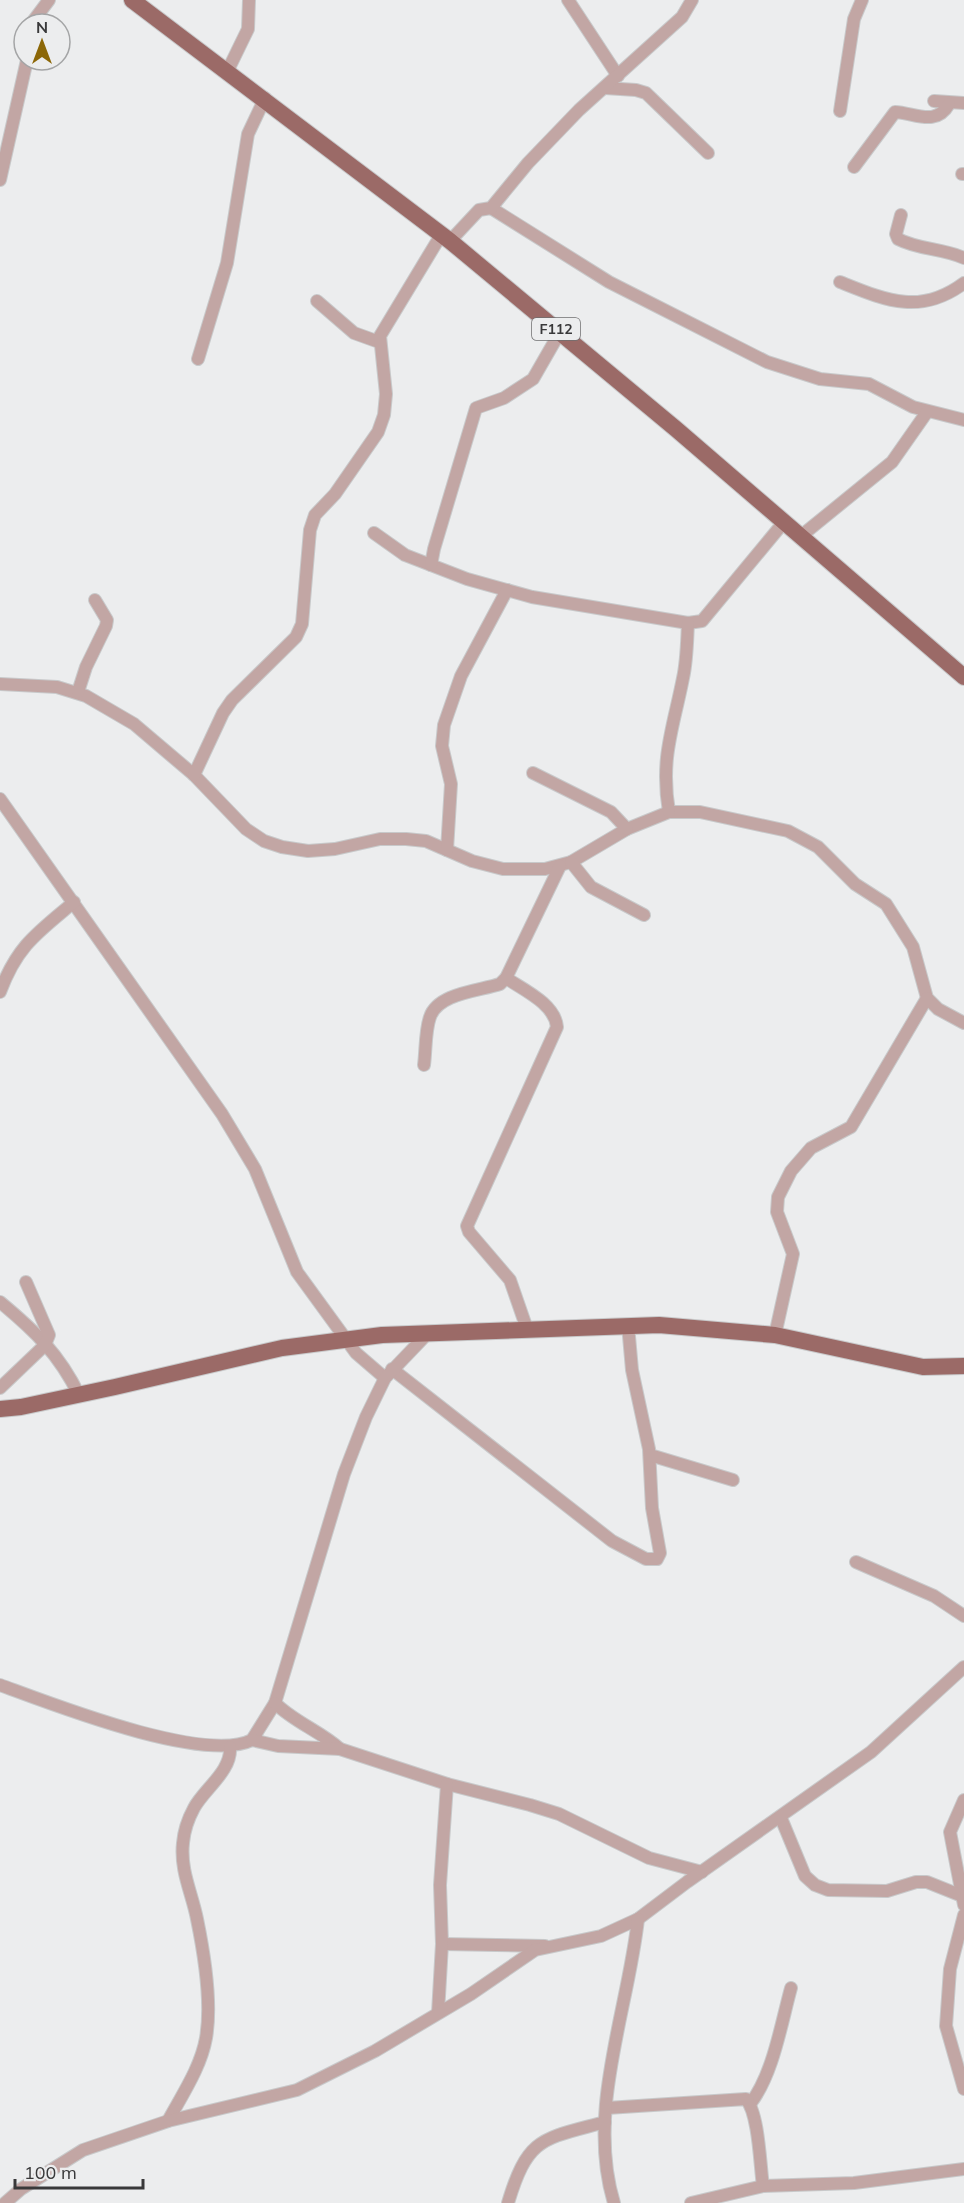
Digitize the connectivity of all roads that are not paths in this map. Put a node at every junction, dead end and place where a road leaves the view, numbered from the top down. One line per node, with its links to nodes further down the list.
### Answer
1 (132, 0): 6 (main road, F112)
2 (249, 0): 6 (street)
3 (568, 0): 8 (street)
4 (692, 0): 8 (street)
5 (862, 0): 14 (street)
6 (228, 70): 10 (main road, F112)
7 (24, 72): 17 (street)
8 (618, 76): 9 (street)
9 (605, 88): 15 (street); 18 (street)
10 (265, 98): 20 (main road, F112); 27 (street)
11 (934, 101): 12 (street)
12 (949, 104): 13 (street); 16 (street)
13 (964, 104)
14 (840, 111)
15 (708, 153)
16 (854, 167)
17 (0, 180)
18 (491, 207): 20 (street); 28 (street)
19 (901, 215): 21 (street)
20 (446, 238): 25 (main road, F112); 26 (street)
21 (964, 258)
22 (840, 282): 23 (street)
23 (964, 283)
24 (317, 302): 26 (street)
25 (560, 332): 30 (main road, F112); 33 (street)
26 (379, 342): 41 (street)
27 (198, 359)
28 (927, 412): 29 (street); 32 (street)
29 (964, 420)
30 (784, 522): 32 (main road, F112); 36 (street)
31 (374, 533): 33 (street)
32 (801, 536): 37 (main road, F112)
33 (431, 565): 34 (street)
34 (507, 590): 36 (street); 45 (street)
35 (95, 600): 39 (street)
36 (688, 623): 43 (street)
37 (964, 677)
38 (0, 684): 39 (street)
39 (78, 692): 41 (street)
40 (533, 774): 44 (street)
41 (194, 775): 45 (street)
42 (0, 799): 47 (street)
43 (669, 812): 44 (street); 51 (street)
44 (627, 829): 46 (street)
45 (447, 850): 46 (street)
46 (565, 864): 48 (street); 49 (street)
47 (74, 902): 50 (street); 60 (street)
48 (644, 915)
49 (506, 978): 53 (street); 57 (street)
50 (0, 992)
51 (927, 998): 52 (street); 59 (street)
52 (964, 1023)
53 (424, 1065)
54 (26, 1282): 61 (street)
55 (0, 1302): 61 (street)
56 (628, 1324): 57 (main road); 59 (main road); 67 (street)
57 (527, 1329): 58 (main road)
58 (428, 1333): 60 (main road); 63 (street)
59 (775, 1335): 62 (main road)
60 (346, 1338): 63 (street); 65 (main road)
61 (45, 1345): 64 (street); 65 (street)
62 (964, 1366)
63 (389, 1373): 67 (street); 73 (street)
64 (0, 1388)
65 (79, 1395): 66 (main road)
66 (0, 1409)
67 (650, 1455): 68 (street)
68 (734, 1480)
69 (856, 1562): 70 (street)
70 (964, 1616)
71 (964, 1667): 79 (street)
72 (0, 1685): 75 (street)
73 (275, 1703): 74 (street); 76 (street)
74 (252, 1740): 75 (street); 76 (street)
75 (230, 1747): 91 (street)
76 (340, 1749): 77 (street)
77 (447, 1784): 80 (street); 84 (street)
78 (964, 1800): 81 (street)
79 (781, 1818): 80 (street); 81 (street)
80 (702, 1872): 83 (street)
81 (963, 1901)
82 (964, 1915): 88 (street)
83 (638, 1919): 85 (street); 90 (street)
84 (442, 1944): 85 (street); 87 (street)
85 (546, 1946): 87 (street)
86 (791, 1988): 89 (street)
87 (438, 2013): 91 (street)
88 (964, 2089)
89 (750, 2104): 90 (street); 94 (street)
90 (607, 2108): 92 (street)
91 (168, 2121): 95 (street)
92 (605, 2122): 96 (street); 97 (street)
93 (964, 2169): 94 (street)
94 (763, 2186): 98 (street)
95 (5, 2203)
96 (508, 2203)
97 (614, 2203)
98 (694, 2203)

